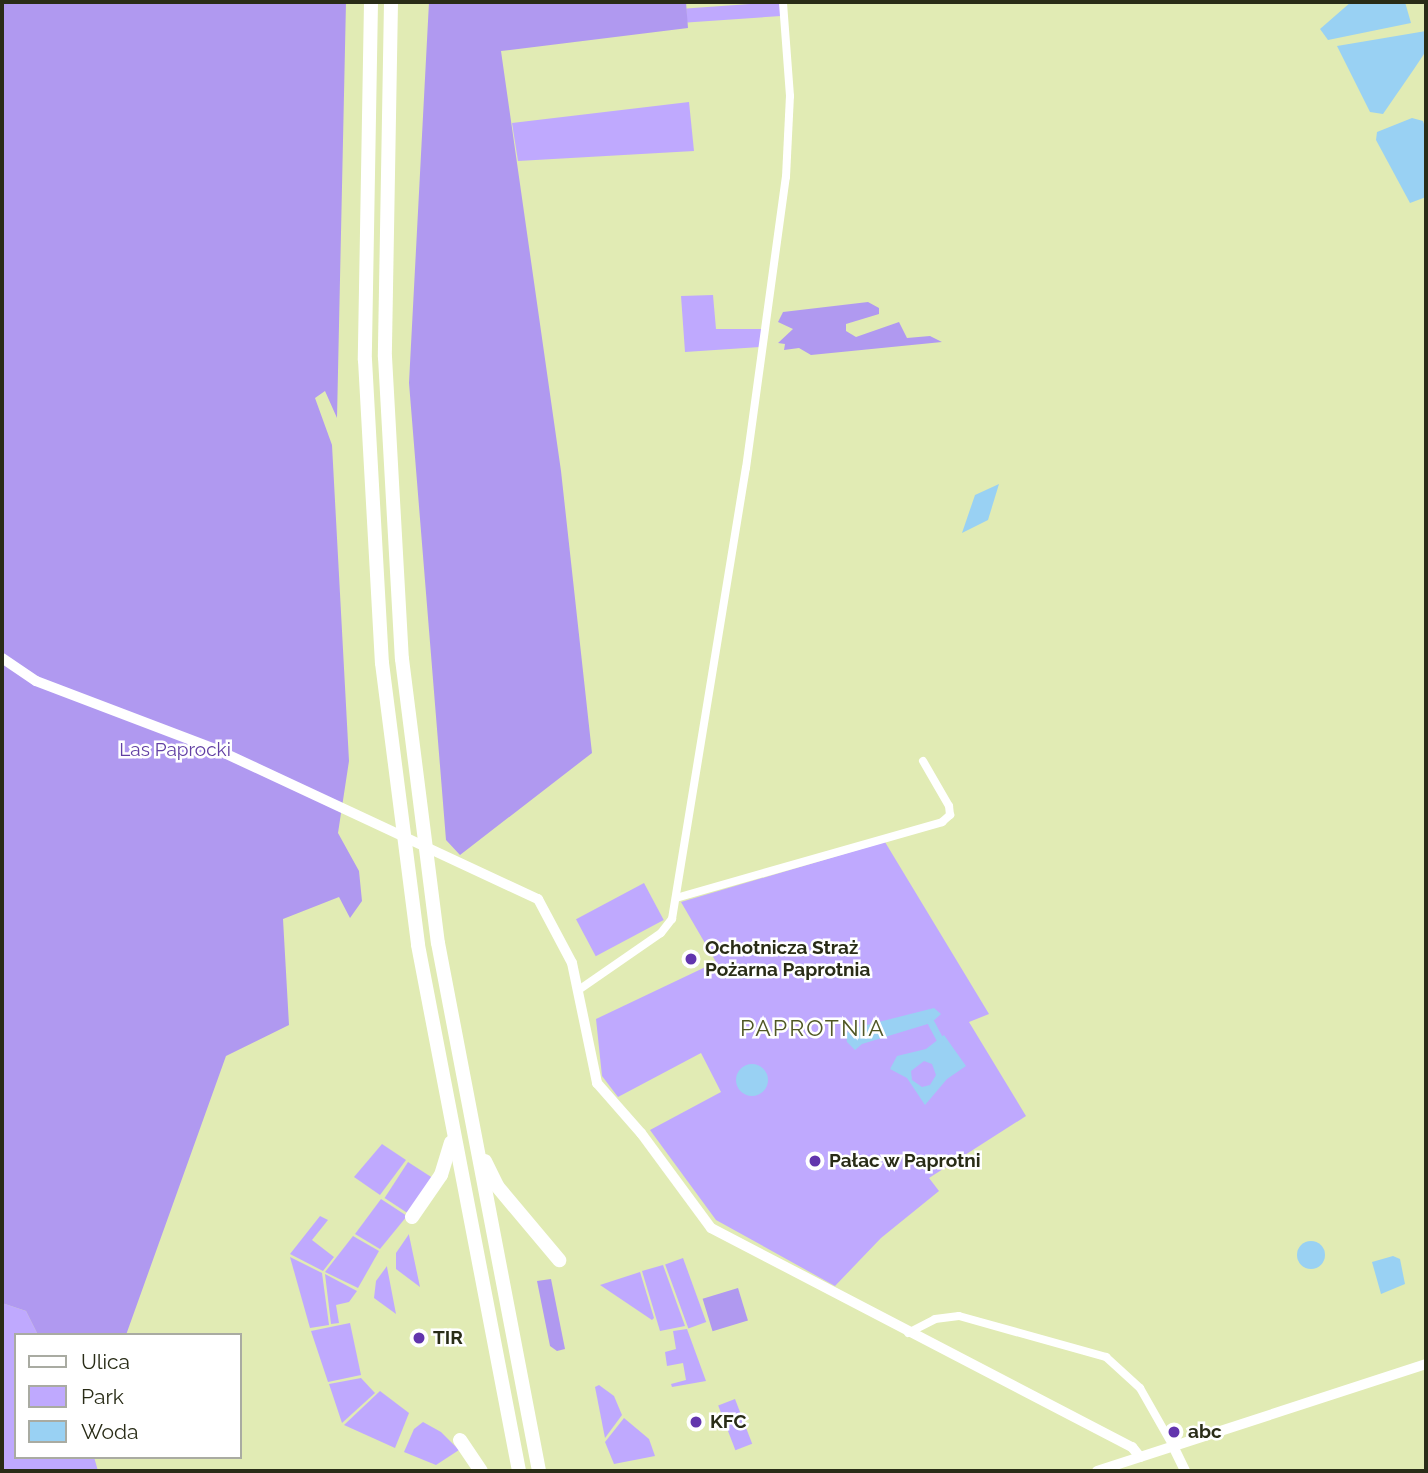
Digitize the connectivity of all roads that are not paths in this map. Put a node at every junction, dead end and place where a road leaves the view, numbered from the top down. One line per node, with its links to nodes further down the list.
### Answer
1 (371, 2): 9 (highway)
2 (391, 2): 8 (highway)
3 (783, 2): 6 (street)
4 (2, 659): 7 (street)
5 (923, 761): 6 (street)
6 (676, 898): 7 (street)
7 (580, 989): 12 (street)
8 (470, 1120): 11 (highway); 19 (highway)
9 (452, 1130): 10 (highway); 18 (highway)
10 (412, 1217)
11 (559, 1260)
12 (908, 1333): 15 (street); 16 (street)
13 (1426, 1364): 15 (street)
14 (460, 1440): 17 (highway)
15 (1174, 1446): 16 (street); 21 (street)
16 (1140, 1457): 20 (street)
17 (481, 1471)
18 (519, 1471)
19 (539, 1471)
20 (1097, 1471)
21 (1185, 1471)

